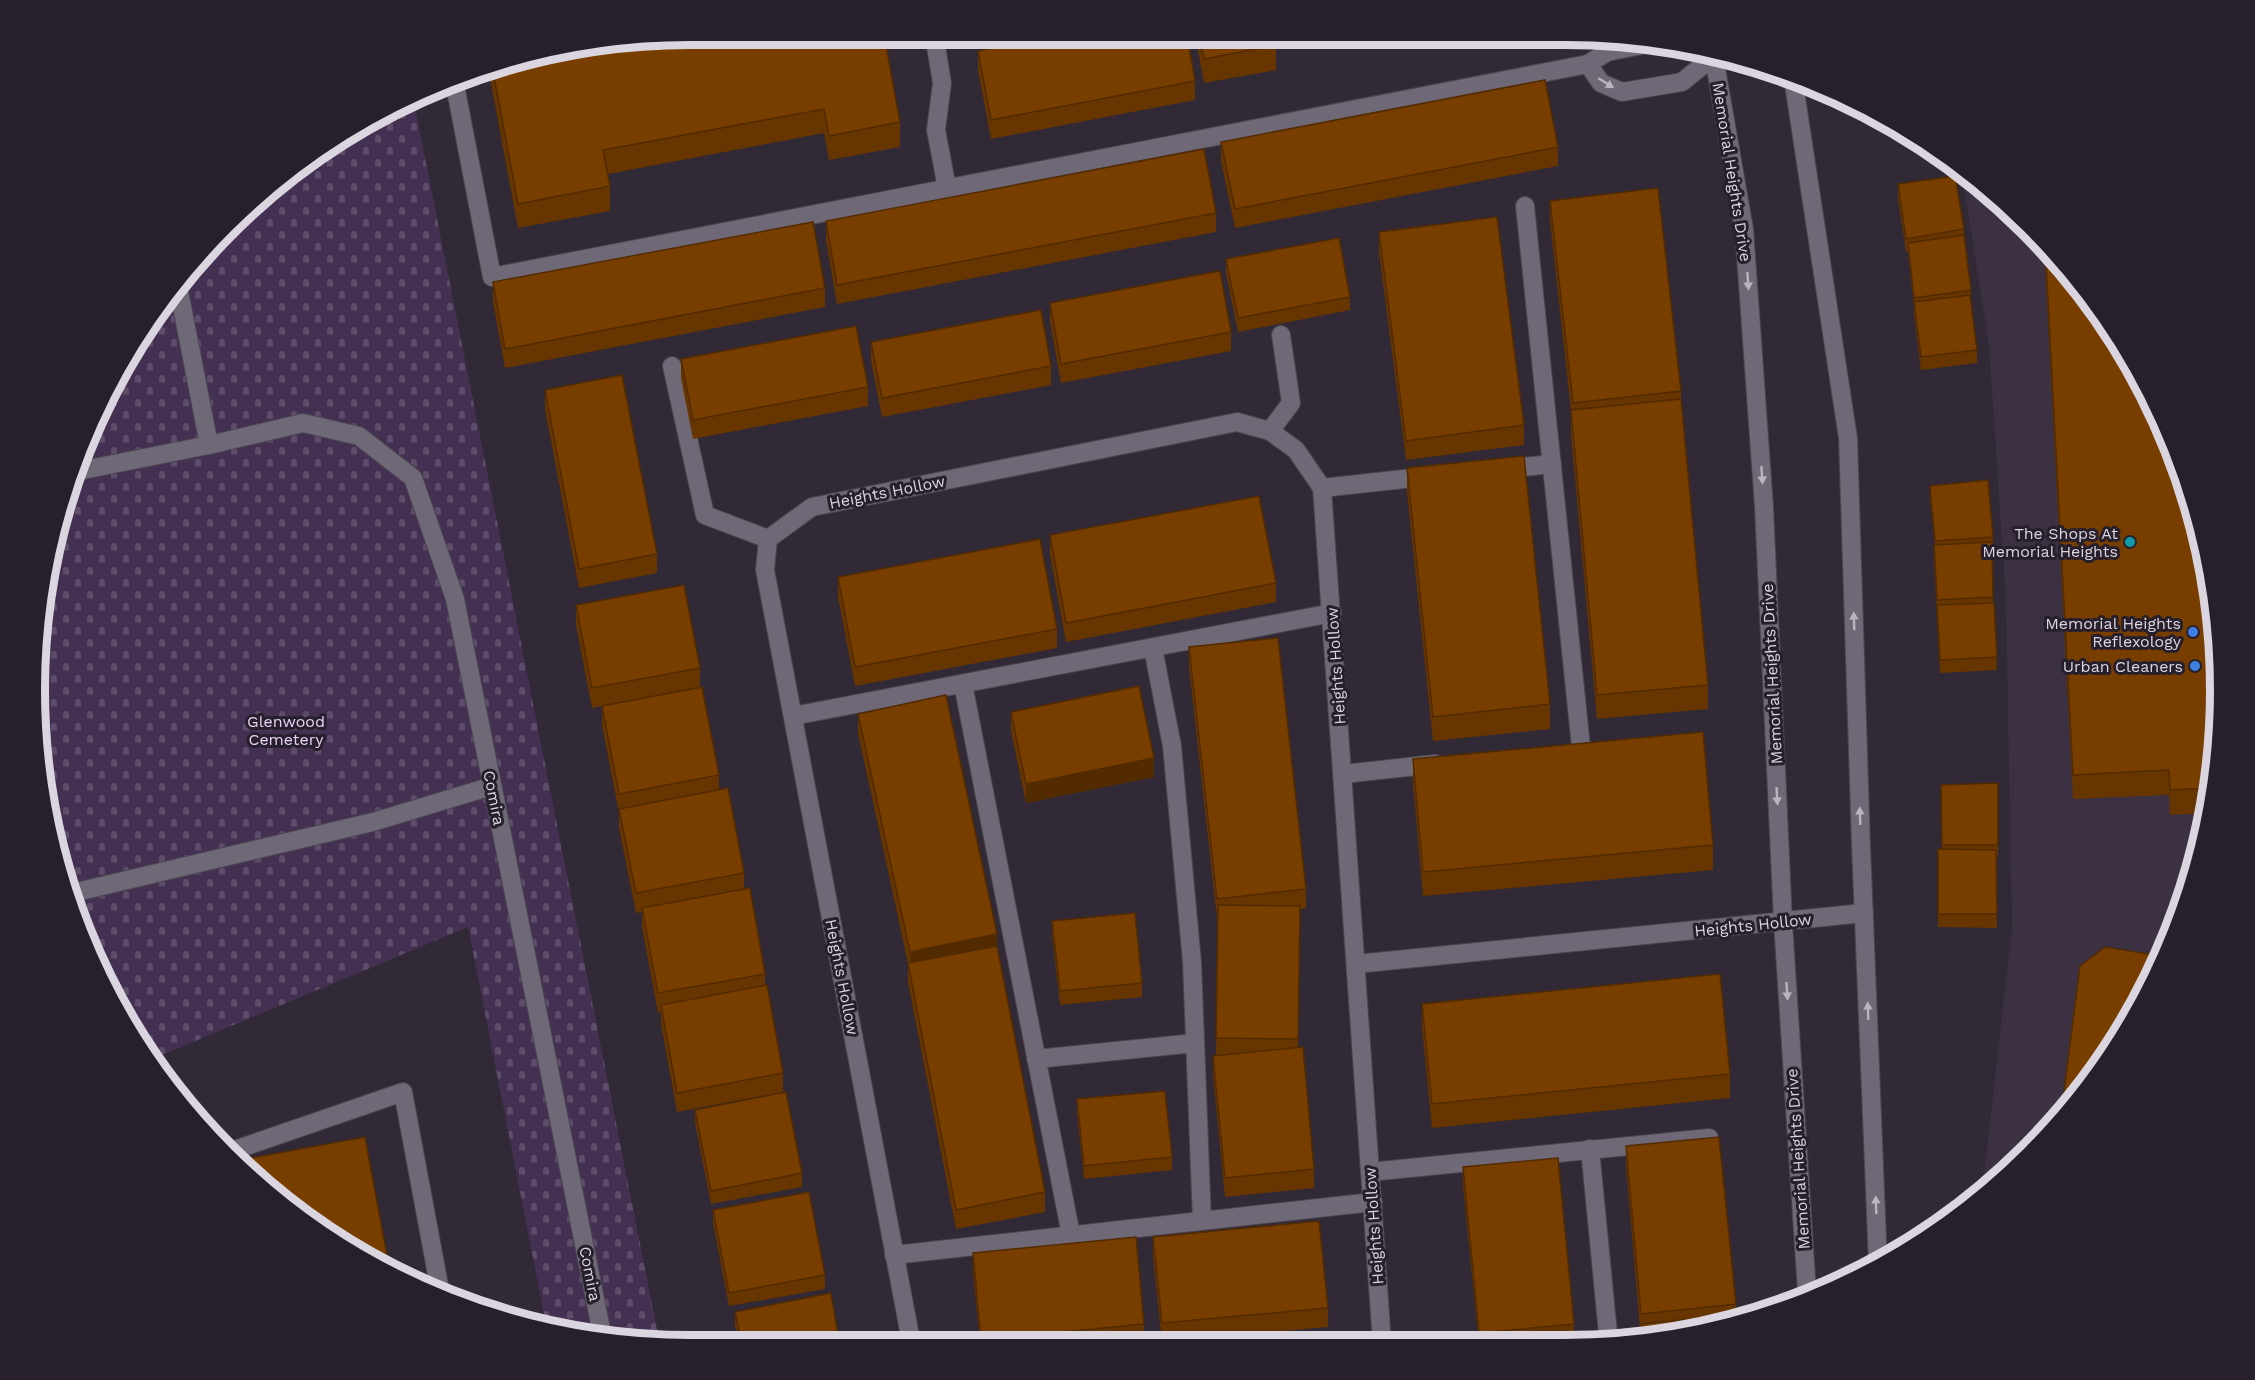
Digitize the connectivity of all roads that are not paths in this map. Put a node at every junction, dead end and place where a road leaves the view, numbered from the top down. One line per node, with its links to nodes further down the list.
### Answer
1 (936, 45): 8 (street)
2 (1626, 48): 5 (street)
3 (1708, 61): 5 (street, one-way to 3)
4 (1714, 63): 33 (street, Memorial Heights Drive, one-way to 33)
5 (1588, 64): 8 (street)
6 (1794, 87): 32 (street, one-way to 6)
7 (456, 89): 8 (street)
8 (947, 188)
9 (1525, 206): 15 (street)
10 (180, 295): 14 (street)
11 (1281, 335): 13 (street)
12 (672, 366): 20 (street)
13 (1270, 431): 19 (street, Heights Hollow); 20 (street, Heights Hollow)
14 (209, 445): 16 (street, Comira); 30 (street, Comira)
15 (1552, 464): 17 (street); 26 (street)
16 (84, 470)
17 (1481, 471)
18 (1446, 475): 19 (street)
19 (1322, 488): 21 (street, Heights Hollow)
20 (768, 539): 24 (street, Heights Hollow)
21 (1332, 614): 22 (street); 29 (street, Heights Hollow)
22 (1153, 648): 23 (street); 35 (street)
23 (963, 684): 24 (street); 36 (street)
24 (793, 716): 45 (street, Heights Hollow)
25 (1603, 744): 26 (street)
26 (1581, 747): 27 (street)
27 (1558, 749)
28 (1456, 761): 29 (street)
29 (1343, 774): 34 (street, Heights Hollow)
30 (492, 786): 31 (street); 48 (street, Comira)
31 (77, 892)
32 (1864, 913): 33 (street, Heights Hollow); 44 (street, one-way to 32)
33 (1783, 922): 34 (street, Heights Hollow); 47 (street, Memorial Heights Drive, one-way to 47)
34 (1356, 964): 40 (street, Heights Hollow)
35 (1195, 1042): 36 (street); 42 (street)
36 (1036, 1059): 43 (street)
37 (1709, 1137): 39 (street)
38 (237, 1149): 46 (street)
39 (1590, 1149): 40 (street); 49 (street)
40 (1370, 1172): 41 (street, Heights Hollow)
41 (1373, 1202): 42 (street); 51 (street, Heights Hollow)
42 (1202, 1221): 43 (street)
43 (1071, 1235): 45 (street)
44 (1878, 1254)
45 (894, 1255): 50 (street, Heights Hollow)
46 (439, 1284)
47 (1807, 1288)
48 (601, 1328)
49 (1608, 1334)
50 (910, 1335)
51 (1381, 1335)

